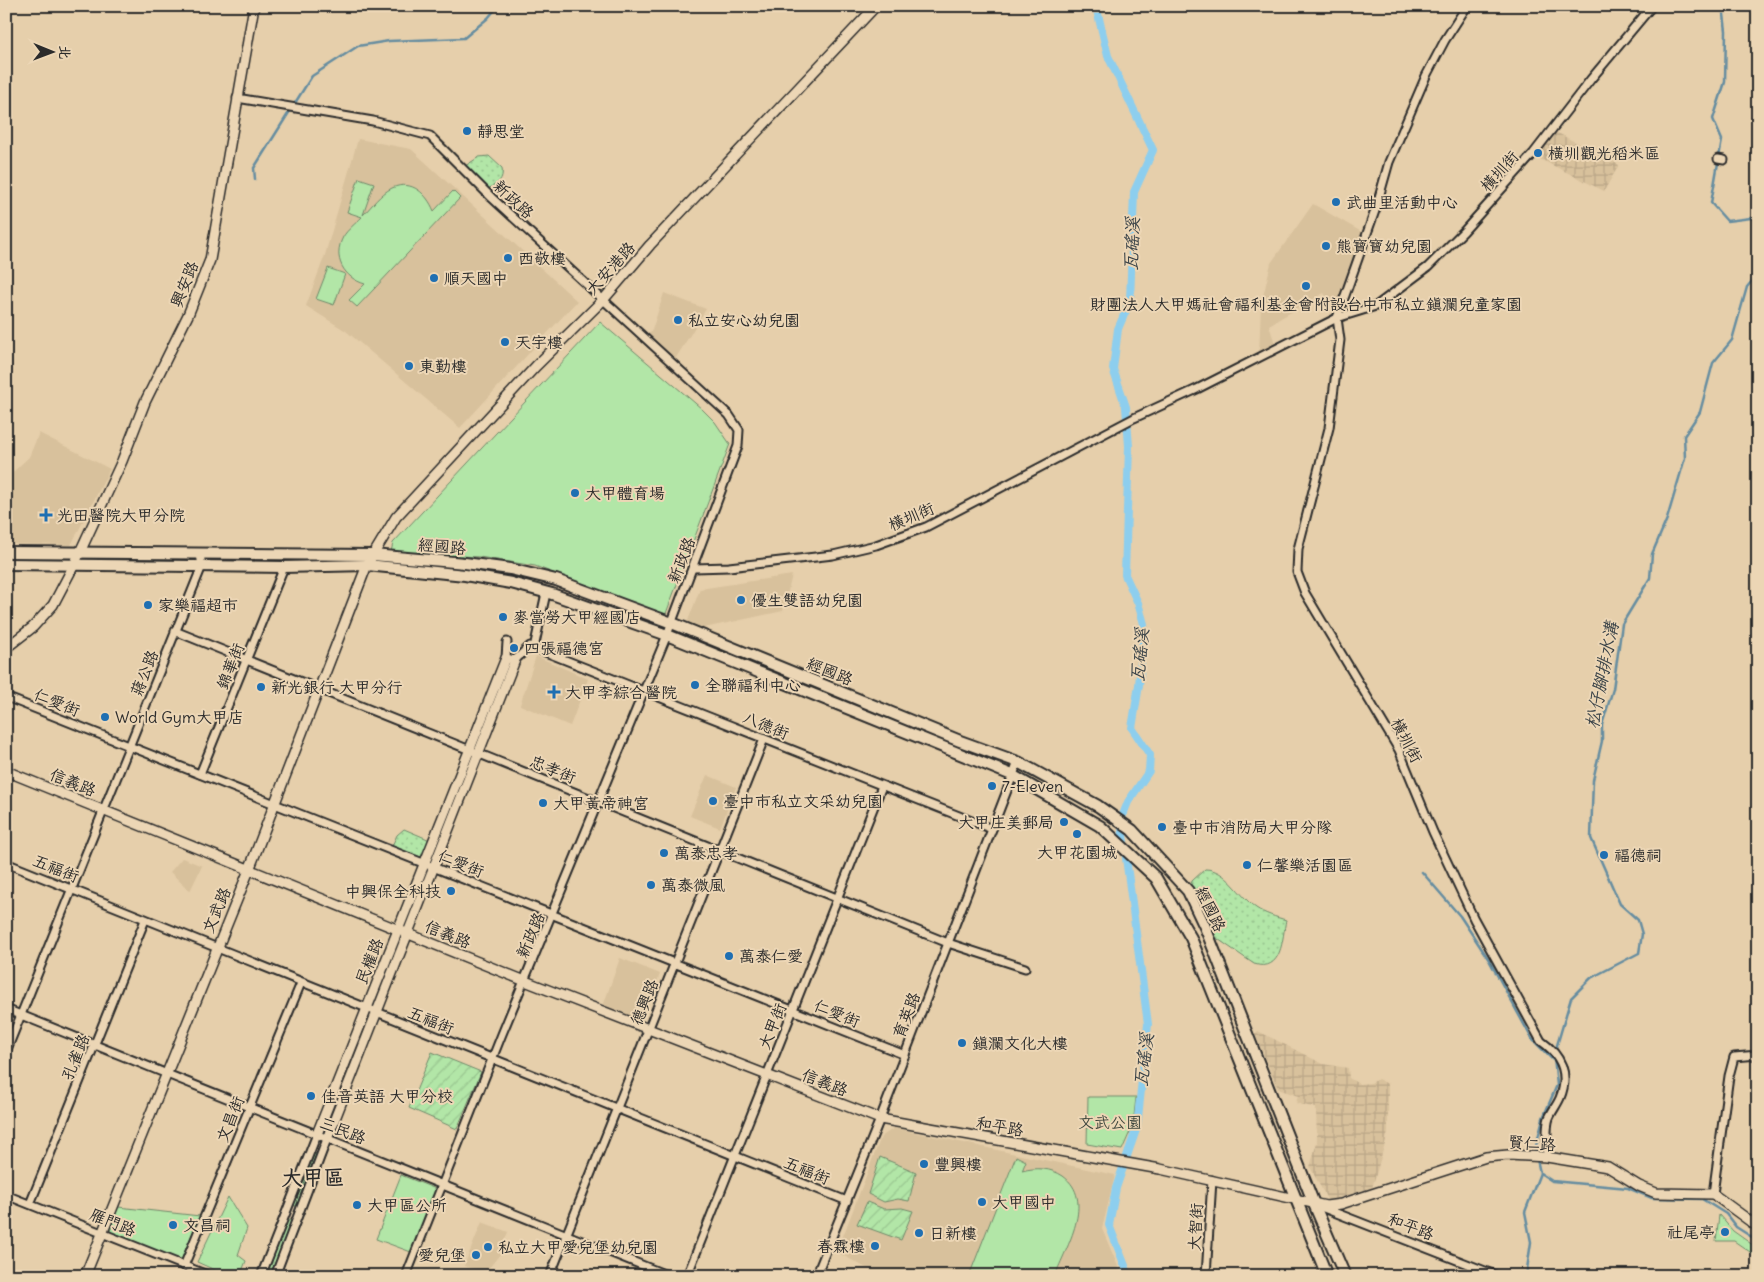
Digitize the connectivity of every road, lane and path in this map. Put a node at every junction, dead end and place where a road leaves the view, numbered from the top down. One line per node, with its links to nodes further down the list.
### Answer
1 (254, 6): 5 (street, 興安路)
2 (876, 6): 6 (street, 大安港路)
3 (1467, 6): 7 (street, 橫圳街)
4 (1652, 6): 7 (street, 橫圳街)
5 (237, 98): 6 (street, 新政路); 9 (street, 興安路)
6 (604, 299): 11 (street, 大安港路); 17 (street, 新政路)
7 (1337, 318): 17 (street, 橫圳街); 78 (street, 橫圳街)
8 (6, 552): 9 (main road, 經國路)
9 (78, 554): 10 (main road, 經國路); 13 (street, 興安路)
10 (200, 554): 11 (main road, 經國路); 15 (street)
11 (373, 555): 14 (street, 文武路); 19 (main road, 經國路)
12 (6, 564): 13 (main road, 經國路)
13 (74, 565): 15 (main road, 經國路); 24 (street, 興安路)
14 (367, 565): 16 (main road, 經國路); 18 (main road, 經國路); 27 (street, 文武路)
15 (202, 566): 16 (main road, 經國路); 20 (street, 蔣公路)
16 (284, 567): 26 (street, 錦華街)
17 (694, 568): 19 (street, 新政路)
18 (546, 593): 21 (main road, 經國路); 23 (street)
19 (672, 623): 21 (street, 新政路); 33 (main road, 經國路)
20 (175, 631): 26 (street, 忠孝街); 31 (street, 蔣公路)
21 (667, 635): 28 (street, 新政路); 36 (main road, 經國路)
22 (507, 642): 25 (street)
23 (532, 647): 25 (street); 28 (street, 八德街)
24 (6, 648)
25 (511, 659): 32 (street, 民權路)
26 (248, 660): 27 (street, 忠孝街); 35 (street, 錦華街)
27 (319, 689): 32 (street, 忠孝街); 39 (street, 文武路)
28 (642, 691): 30 (street, 八德街); 38 (street, 新政路)
29 (6, 697): 31 (street, 仁愛街)
30 (764, 739): 37 (street, 八德街); 42 (street, 德興路)
31 (129, 746): 35 (street, 仁愛街); 40 (street, 蔣公路)
32 (474, 752): 38 (street, 忠孝街); 44 (street, 民權路); 45 (street, 民權路)
33 (1018, 762): 36 (street, 育英路); 86 (main road, 經國路)
34 (6, 771): 40 (street, 信義路)
35 (200, 774): 39 (street, 仁愛街)
36 (1012, 775): 41 (street, 育英路); 83 (main road, 經國路)
37 (882, 786): 41 (street, 八德街); 48 (street, 大甲街)
38 (600, 802): 42 (street, 忠孝街); 49 (street, 新政路)
39 (274, 804): 44 (street, 仁愛街); 46 (street, 文武路)
40 (103, 811): 46 (street, 信義路); 47 (street, 蔣公路)
41 (992, 829): 53 (street, 育英路)
42 (719, 851): 48 (street, 忠孝街); 55 (street, 德興路)
43 (6, 863): 47 (street, 五福街)
44 (424, 864): 45 (street, 仁愛街); 51 (street, 民權路)
45 (434, 867): 49 (street, 仁愛街); 52 (street, 民權路)
46 (249, 870): 51 (street, 信義路); 54 (street, 文武路)
47 (72, 890): 50 (street, 五福街); 63 (street, 蔣公路)
48 (837, 898): 53 (street, 忠孝街); 61 (street, 大甲街)
49 (553, 915): 55 (street, 仁愛街); 57 (street, 新政路)
50 (145, 920): 54 (street, 五福街); 65 (street, 孔雀路)
51 (398, 930): 52 (street, 信義路); 60 (street, 民權路)
52 (408, 934): 57 (street, 信義路); 62 (street, 民權路)
53 (948, 943): 56 (street, 忠孝街); 67 (street, 育英路)
54 (216, 948): 58 (street, 五福街); 70 (street, 文武路)
55 (675, 963): 61 (street, 仁愛街); 64 (street, 德興路)
56 (1026, 968)
57 (526, 981): 64 (street, 信義路); 69 (street, 新政路)
58 (301, 983): 60 (street, 五福街); 72 (street, 文昌街)
59 (6, 1009): 63 (street, 三民路)
60 (366, 1009): 62 (street, 五福街); 75 (street, 民權路)
61 (793, 1010): 67 (street, 仁愛街); 71 (street, 大甲街)
62 (376, 1013): 69 (street, 五福街); 76 (street, 民權路)
63 (21, 1015): 65 (street, 三民路); 66 (street, 蔣公路)
64 (648, 1029): 71 (street, 信義路); 73 (street, 德興路)
65 (94, 1045): 70 (street, 三民路); 85 (street, 孔雀路)
66 (6, 1052)
67 (905, 1055): 74 (street, 育英路)
68 (1758, 1056): 81 (street)
69 (493, 1060): 73 (street, 五福街); 80 (street, 新政路)
70 (168, 1074): 72 (street, 三民路); 90 (street, 文武路)
71 (767, 1075): 74 (street, 信義路); 77 (street, 大甲街)
72 (250, 1107): 75 (street, 三民路); 92 (street, 文昌街)
73 (616, 1109): 77 (street, 五福街); 91 (street, 德興路)
74 (880, 1119): 79 (street, 和平路); 84 (street, 育英路)
75 (317, 1134): 76 (street, 三民路); 87 (street, 民權路)
76 (327, 1138): 80 (street, 三民路); 88 (street, 民權路)
77 (735, 1156): 84 (street, 五福街); 100 (street, 大甲街)
78 (1547, 1157): 81 (street, 賢仁路); 86 (street, 賢仁路)
79 (1212, 1180): 83 (street); 102 (street, 大智街)
80 (442, 1186): 91 (street, 三民路); 97 (street, 新政路)
81 (1712, 1194): 89 (street)
82 (6, 1195): 85 (street, 雁門路)
83 (1294, 1197): 86 (street, 賢仁路); 103 (main road, 經國路)
84 (847, 1201): 101 (street, 育英路)
85 (30, 1204): 90 (street, 雁門路)
86 (1314, 1204): 104 (main road, 經國路); 105 (street, 和平路)
87 (286, 1212): 88 (street); 95 (street, 民權路)
88 (298, 1215): 96 (street, 民權路)
89 (1758, 1227)
90 (102, 1233): 92 (street, 雁門路); 93 (street, 文武路)
91 (566, 1235): 98 (street, 德興路); 99 (street, 三民路)
92 (184, 1266): 94 (street, 雁門路)
93 (85, 1276)
94 (210, 1276)
95 (261, 1276)
96 (275, 1276)
97 (406, 1276)
98 (550, 1276)
99 (669, 1276)
100 (687, 1276)
101 (816, 1276)
102 (1206, 1276)
103 (1327, 1276)
104 (1345, 1276)
105 (1498, 1276)

